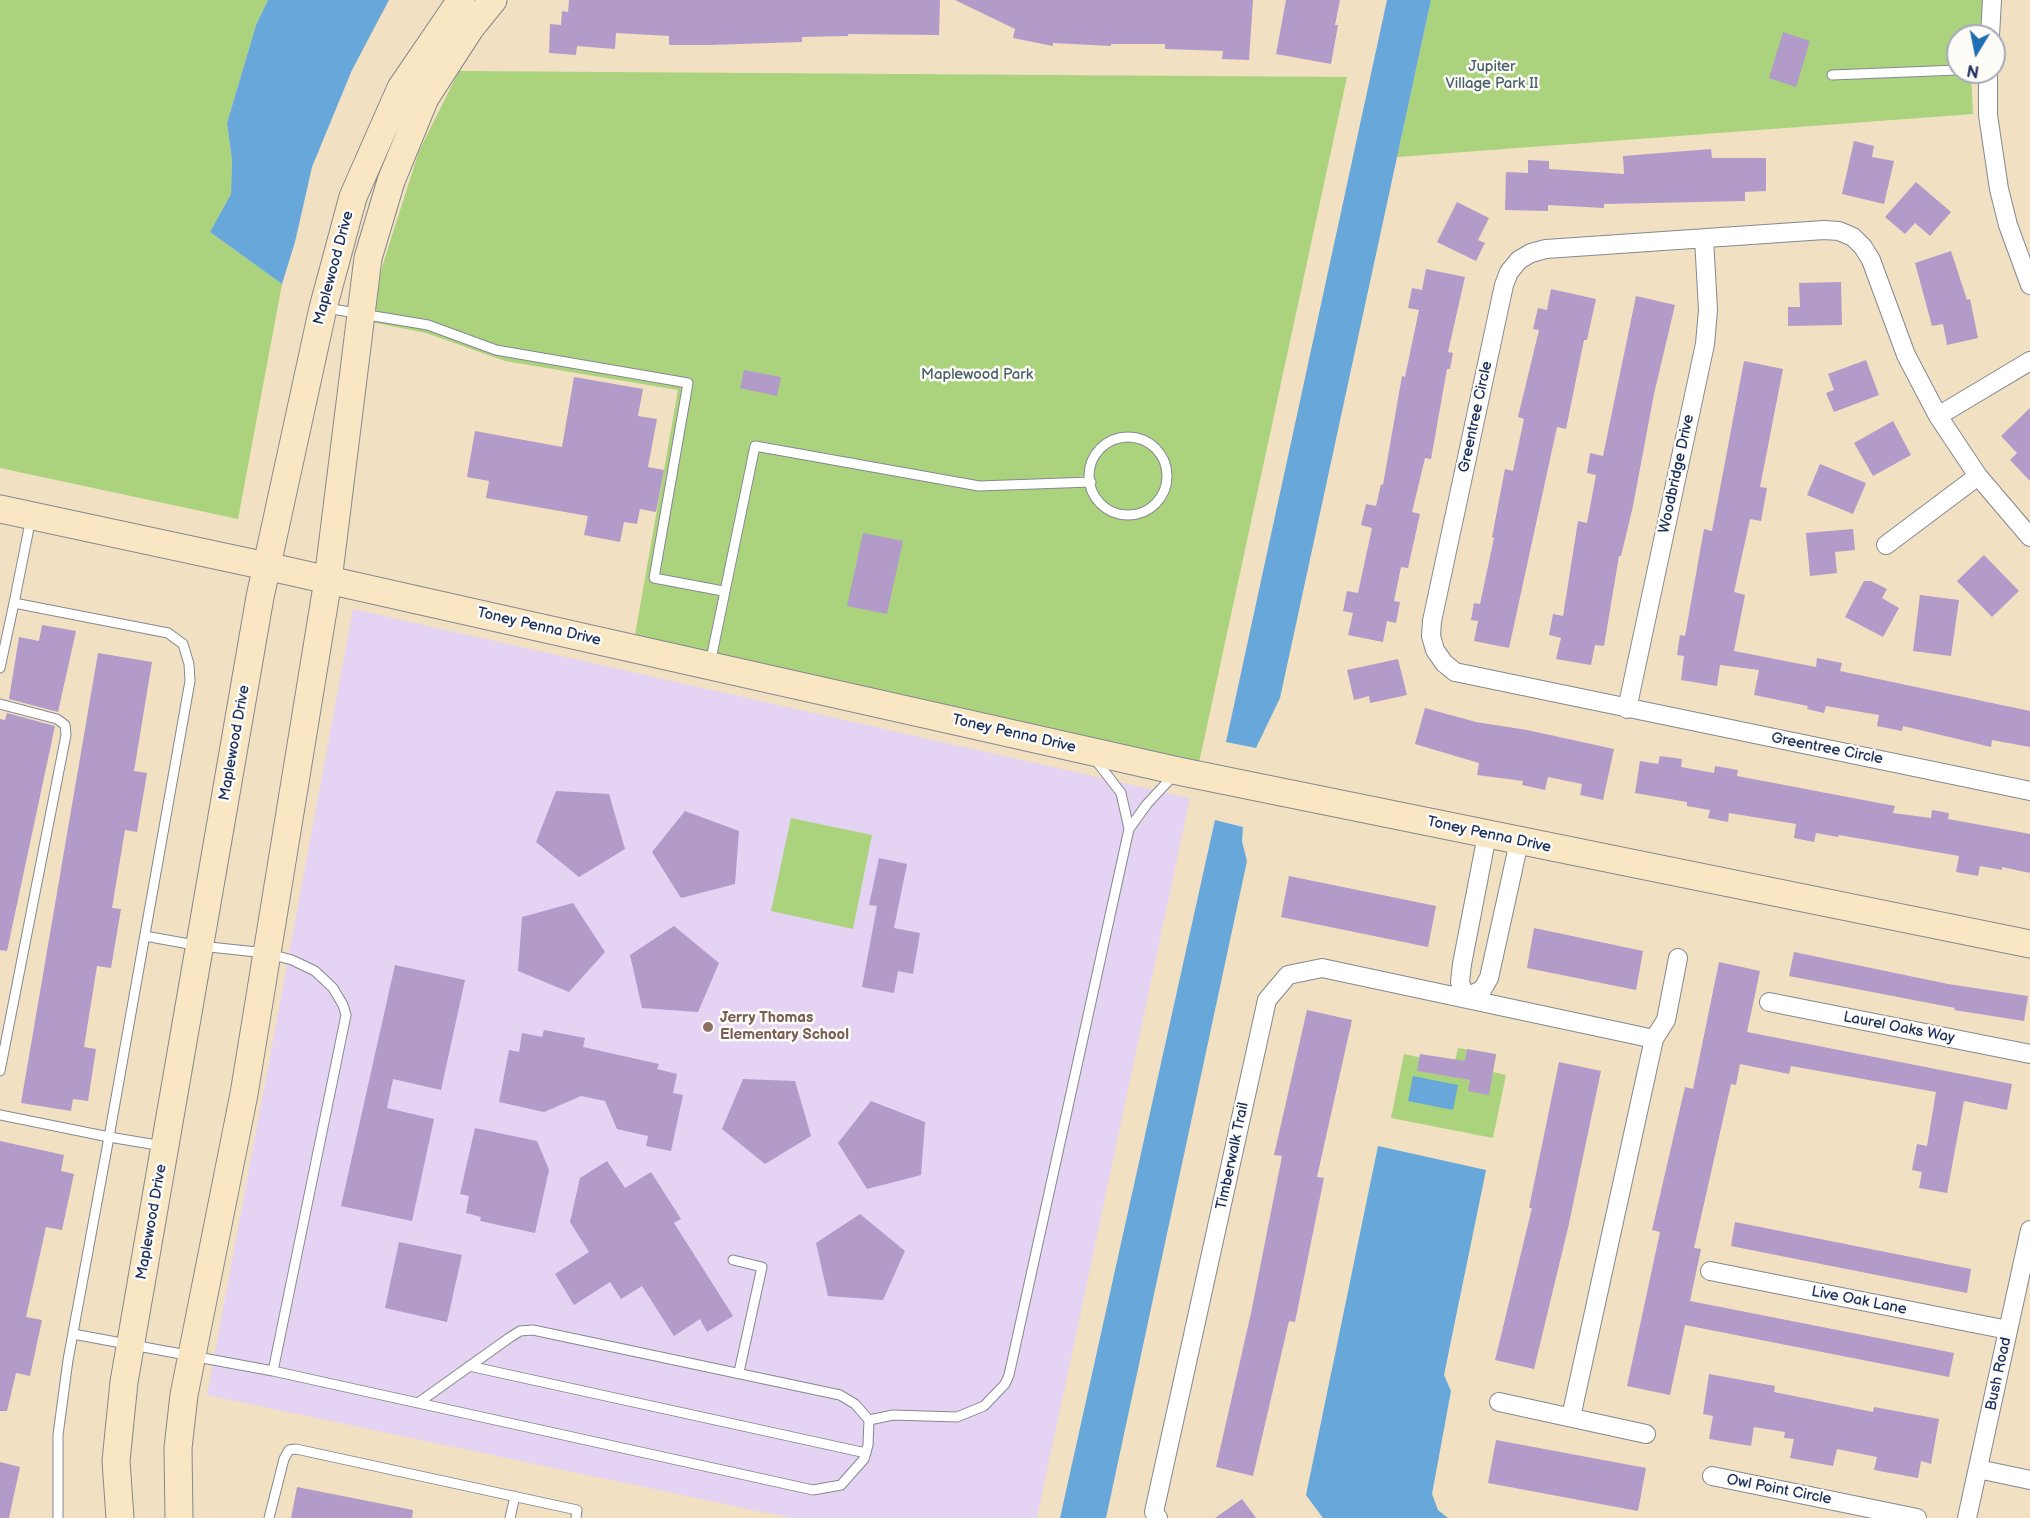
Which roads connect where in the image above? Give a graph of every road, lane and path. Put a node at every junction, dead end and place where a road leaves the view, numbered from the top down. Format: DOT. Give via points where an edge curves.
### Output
graph roads {
  1 [pos="461,0"];
  2 [pos="493,0"];
  3 [pos="1992,0"];
  4 [pos="1991,24"];
  5 [pos="1946,70"];
  6 [pos="1832,75"];
  7 [pos="1988,84"];
  8 [pos="1704,238"];
  9 [pos="2030,285"];
  10 [pos="323,308"];
  11 [pos="360,314"];
  12 [pos="2030,361"];
  13 [pos="1938,416"];
  14 [pos="1978,476"];
  15 [pos="1091,482"];
  16 [pos="0,509"];
  17 [pos="32,516"];
  18 [pos="2030,537"];
  19 [pos="1886,545"];
  20 [pos="266,566"];
  21 [pos="328,580"];
  22 [pos="723,591"];
  23 [pos="14,603"];
  24 [pos="710,665"];
  25 [pos="0,668"];
  26 [pos="0,704"];
  27 [pos="1627,709"];
  28 [pos="1087,750"];
  29 [pos="1178,771"];
  30 [pos="2030,791"];
  31 [pos="1129,829"];
  32 [pos="1487,835"];
  33 [pos="1519,842"];
  34 [pos="145,936"];
  35 [pos="2030,944"];
  36 [pos="200,946"];
  37 [pos="266,953"];
  38 [pos="1678,958"];
  39 [pos="1465,997"];
  40 [pos="1769,1002"];
  41 [pos="1654,1039"];
  42 [pos="2030,1054"];
  43 [pos="0,1071"];
  44 [pos="0,1115"];
  45 [pos="109,1137"];
  46 [pos="165,1147"];
  47 [pos="2030,1230"];
  48 [pos="734,1260"];
  49 [pos="1710,1271"];
  50 [pos="2008,1330"];
  51 [pos="73,1334"];
  52 [pos="130,1346"];
  53 [pos="191,1357"];
  54 [pos="469,1366"];
  55 [pos="273,1371"];
  56 [pos="739,1372"];
  57 [pos="1499,1402"];
  58 [pos="418,1403"];
  59 [pos="1571,1416"];
  60 [pos="869,1420"];
  61 [pos="1646,1434"];
  62 [pos="866,1453"];
  63 [pos="1978,1469"];
  64 [pos="1712,1476"];
  65 [pos="2030,1480"];
  66 [pos="515,1496"];
  67 [pos="58,1518"];
  68 [pos="120,1518"];
  69 [pos="179,1518"];
  70 [pos="269,1518"];
  71 [pos="510,1518"];
  72 [pos="576,1518"];
  73 [pos="1158,1518"];
  74 [pos="1917,1518"];
  75 [pos="1967,1518"];
  1 -- 10 [label="street, Maplewood Drive" via="401,88 353,197"];
  2 -- 11 [label="street, Maplewood Drive" via="425,98 368,258"];
  3 -- 4 [label="street"];
  5 -- 6 [label="lane"];
  7 -- 9 [label="street" via="1988,115 1999,189"];
  8 -- 13 [label="street, Greentree Circle" via="1824,230 1852,237 1870,260 1906,355"];
  8 -- 27 [label="street, Woodbridge Drive" via="1708,310 1705,344"];
  8 -- 27 [label="street, Greentree Circle" via="1546,249 1519,260 1509,272 1432,621 1435,651 1455,672"];
  10 -- 11 [label="lane"];
  10 -- 20 [label="street, Maplewood Drive"];
  11 -- 21 [label="street, Maplewood Drive"];
  11 -- 22 [label="lane" via="428,325 496,350 688,383 654,578"];
  12 -- 13 [label="street"];
  13 -- 14 [label="street, Greentree Circle"];
  14 -- 18 [label="street, Greentree Circle"];
  14 -- 19 [label="street"];
  15 -- 15 [label="lane" via="1104,506 1126,515 1139,513 1158,502 1164,493 1165,464 1149,443 1119,438 1097,453 1089,474"];
  15 -- 22 [label="lane" via="979,486 755,446"];
  16 -- 17 [label="street, Toney Penna Drive"];
  17 -- 20 [label="street, Toney Penna Drive"];
  17 -- 23 [label="lane"];
  20 -- 21 [label="street, Toney Penna Drive"];
  20 -- 36 [label="street, Maplewood Drive"];
  21 -- 24 [label="street, Toney Penna Drive"];
  21 -- 37 [label="street, Maplewood Drive"];
  22 -- 24 [label="lane"];
  23 -- 25 [label="lane"];
  23 -- 34 [label="lane" via="168,633 183,644 190,681"];
  24 -- 28 [label="street, Toney Penna Drive"];
  26 -- 43 [label="lane" via="57,719 65,725 66,735"];
  27 -- 30 [label="street, Greentree Circle"];
  28 -- 29 [label="street, Toney Penna Drive"];
  28 -- 31 [label="lane" via="1121,793"];
  29 -- 31 [label="lane"];
  29 -- 32 [label="street, Toney Penna Drive"];
  31 -- 60 [label="lane" via="1009,1375 984,1406 957,1417 893,1414"];
  32 -- 33 [label="street, Toney Penna Drive"];
  32 -- 39 [label="street" via="1462,964 1460,982"];
  33 -- 35 [label="street, Toney Penna Drive"];
  33 -- 39 [label="street" via="1489,978 1482,990"];
  34 -- 36 [label="lane"];
  34 -- 45 [label="lane"];
  36 -- 37 [label="lane"];
  36 -- 46 [label="street, Maplewood Drive"];
  37 -- 53 [label="street, Maplewood Drive" via="244,1094"];
  37 -- 55 [label="lane" via="315,971 333,988 346,1015"];
  38 -- 41 [label="street" via="1666,1020"];
  39 -- 41 [label="street, Timberwalk Trail"];
  39 -- 73 [label="street, Timberwalk Trail" via="1322,968 1288,975 1267,1000 1154,1512"];
  40 -- 42 [label="street, Laurel Oaks Way"];
  41 -- 59 [label="street"];
  44 -- 45 [label="lane"];
  45 -- 46 [label="lane"];
  45 -- 51 [label="lane"];
  46 -- 52 [label="street, Maplewood Drive"];
  47 -- 50 [label="street, Bush Road"];
  48 -- 56 [label="lane" via="762,1268"];
  49 -- 50 [label="street, Live Oak Lane"];
  50 -- 63 [label="street, Bush Road"];
  51 -- 52 [label="lane"];
  51 -- 67 [label="lane" via="58,1435"];
  52 -- 53 [label="lane"];
  52 -- 68 [label="street, Maplewood Drive" via="116,1461"];
  53 -- 55 [label="lane"];
  53 -- 69 [label="street, Maplewood Drive" via="178,1448"];
  54 -- 56 [label="lane" via="520,1331 533,1330"];
  54 -- 58 [label="lane"];
  54 -- 62 [label="lane"];
  55 -- 58 [label="lane"];
  56 -- 60 [label="lane" via="840,1395"];
  57 -- 59 [label="street"];
  58 -- 62 [label="lane" via="813,1490 841,1485 852,1476"];
  59 -- 61 [label="street"];
  60 -- 62 [label="lane"];
  63 -- 65 [label="street"];
  63 -- 75 [label="street, Bush Road"];
  64 -- 74 [label="street, Owl Point Circle"];
  66 -- 70 [label="lane" via="296,1449 290,1450 284,1459"];
  66 -- 71 [label="lane"];
  66 -- 72 [label="lane" via="577,1510"];
}
